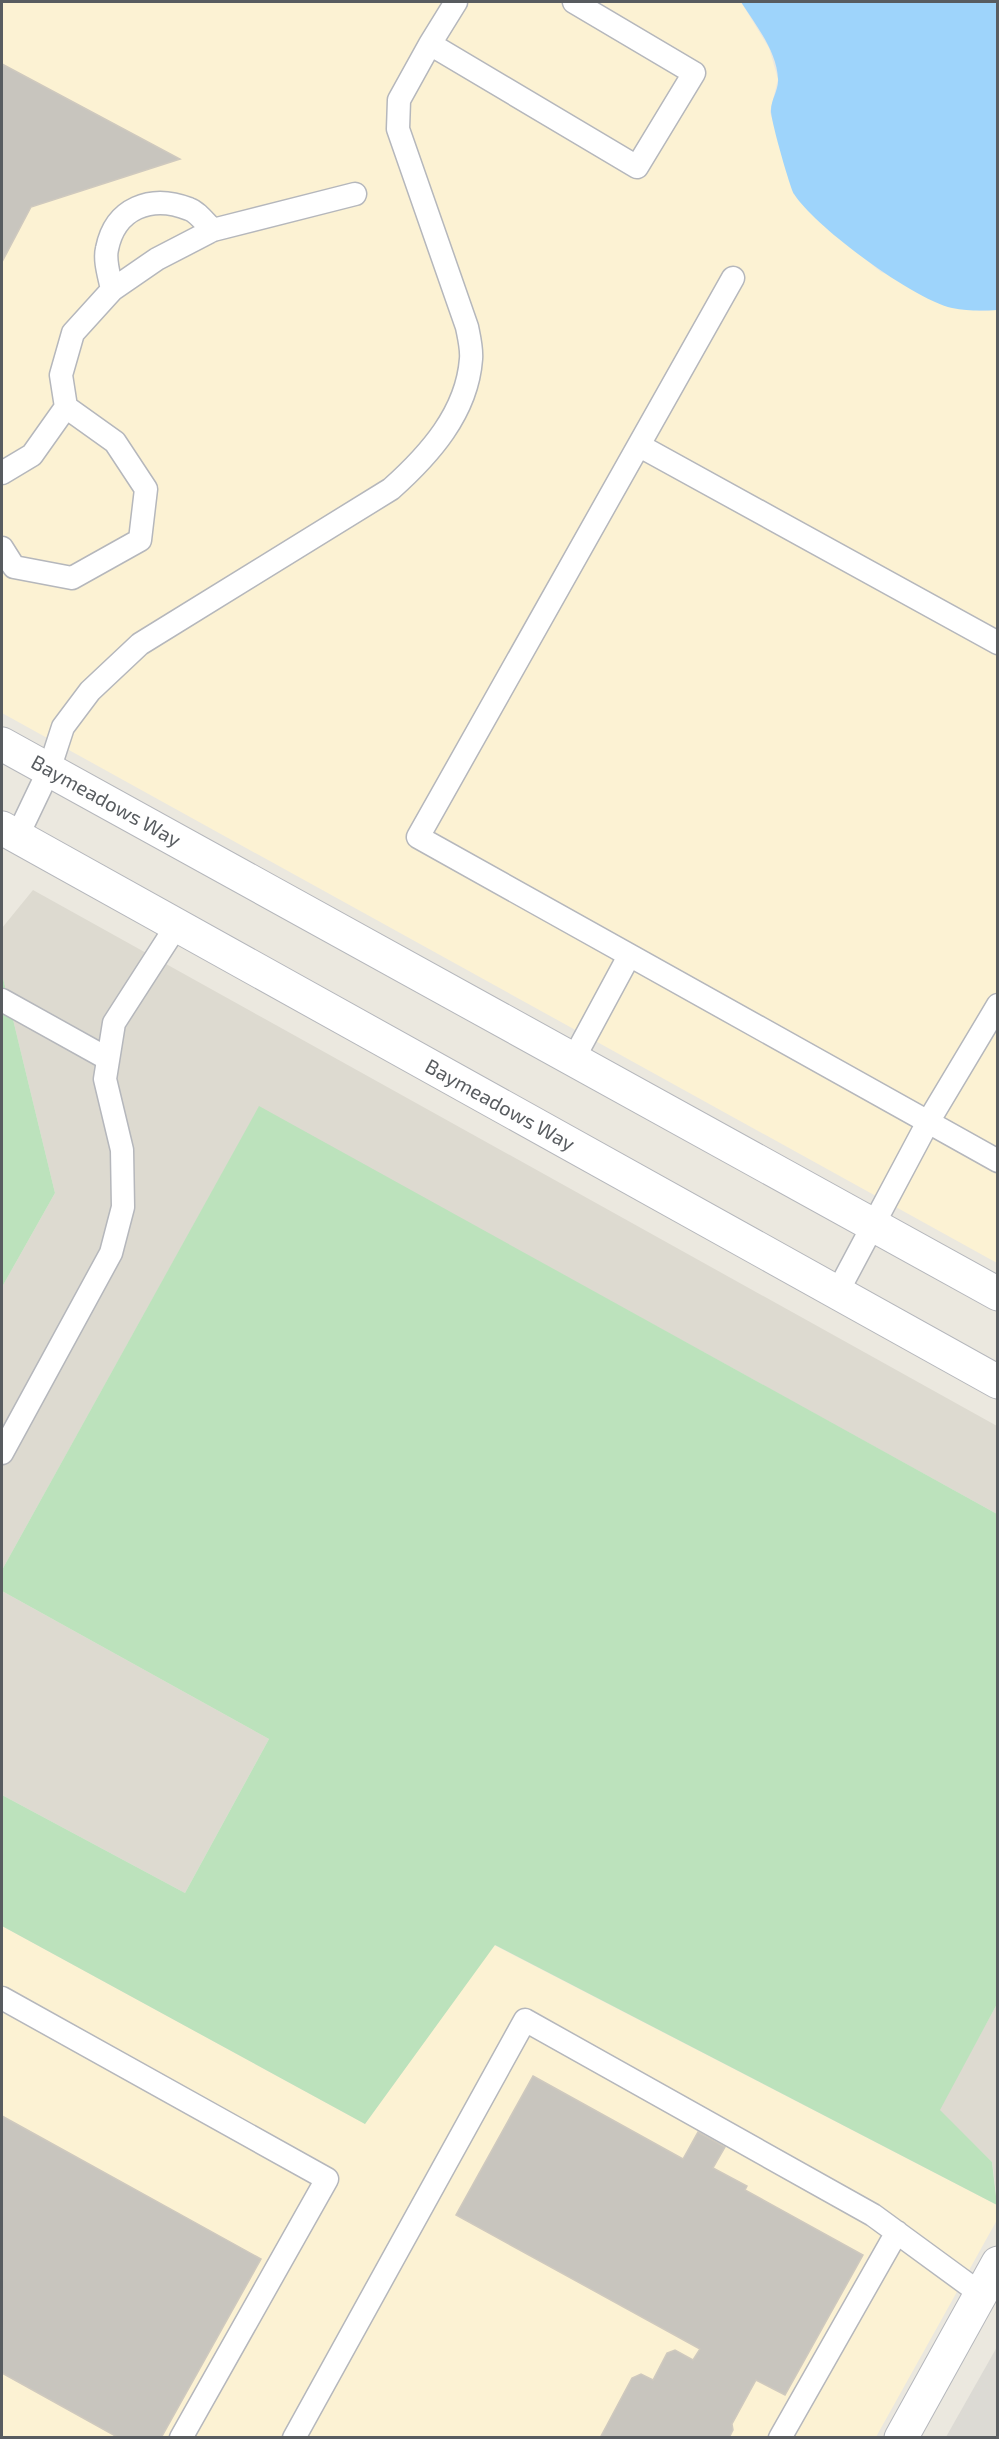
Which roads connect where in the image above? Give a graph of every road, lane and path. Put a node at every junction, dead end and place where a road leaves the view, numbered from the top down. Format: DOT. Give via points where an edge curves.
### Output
graph roads {
  1 [pos="456,2"];
  2 [pos="574,2"];
  3 [pos="430,44"];
  4 [pos="356,194"];
  5 [pos="213,230"];
  6 [pos="733,278"];
  7 [pos="112,290"];
  8 [pos="66,407"];
  9 [pos="640,446"];
  10 [pos="2,473"];
  11 [pos="2,548"];
  12 [pos="998,643"];
  13 [pos="2,744"];
  14 [pos="49,770"];
  15 [pos="9,832"];
  16 [pos="177,925"];
  17 [pos="629,956"];
  18 [pos="2,1000"];
  19 [pos="998,1005"];
  20 [pos="574,1058"];
  21 [pos="108,1059"];
  22 [pos="928,1122"];
  23 [pos="998,1161"];
  24 [pos="873,1226"];
  25 [pos="837,1293"];
  26 [pos="998,1294"];
  27 [pos="998,1382"];
  28 [pos="2,1453"];
  29 [pos="2,1998"];
  30 [pos="897,2232"];
  31 [pos="998,2263"];
  32 [pos="981,2294"];
  33 [pos="180,2438"];
  34 [pos="294,2438"];
  35 [pos="780,2438"];
  36 [pos="901,2438"];
  1 -- 3 [label="lane"];
  2 -- 3 [label="lane" via="694,73 637,167"];
  3 -- 14 [label="lane" via="399,100 398,129 467,327 472,357 458,408 421,462 391,489 127,654 90,691 63,728"];
  4 -- 5 [label="lane"];
  5 -- 7 [label="lane" via="157,259"];
  5 -- 7 [label="lane" via="191,209 161,203 136,206 113,227 106,251"];
  6 -- 9 [label="lane"];
  7 -- 8 [label="lane" via="73,333 61,375"];
  8 -- 10 [label="lane" via="32,455"];
  8 -- 11 [label="lane" via="115,442 146,489 140,540 72,578 14,567"];
  9 -- 12 [label="lane"];
  9 -- 17 [label="lane" via="418,837"];
  13 -- 14 [label="street, Baymeadows Way"];
  14 -- 15 [label="lane"];
  14 -- 20 [label="street, Baymeadows Way"];
  15 -- 16 [label="street, Baymeadows Way"];
  16 -- 21 [label="lane" via="114,1023"];
  16 -- 25 [label="street, Baymeadows Way"];
  17 -- 20 [label="lane"];
  17 -- 22 [label="lane"];
  18 -- 21 [label="lane"];
  19 -- 22 [label="lane"];
  20 -- 24 [label="street, Baymeadows Way"];
  21 -- 28 [label="lane" via="105,1079 122,1150 123,1207 111,1252"];
  22 -- 23 [label="lane"];
  22 -- 24 [label="lane"];
  24 -- 25 [label="lane"];
  24 -- 26 [label="street, Baymeadows Way"];
  25 -- 27 [label="street, Baymeadows Way"];
  29 -- 33 [label="lane" via="327,2179"];
  30 -- 32 [label="lane"];
  30 -- 34 [label="lane" via="525,2020"];
  30 -- 35 [label="lane"];
  31 -- 32 [label="street"];
  32 -- 36 [label="street"];
}
